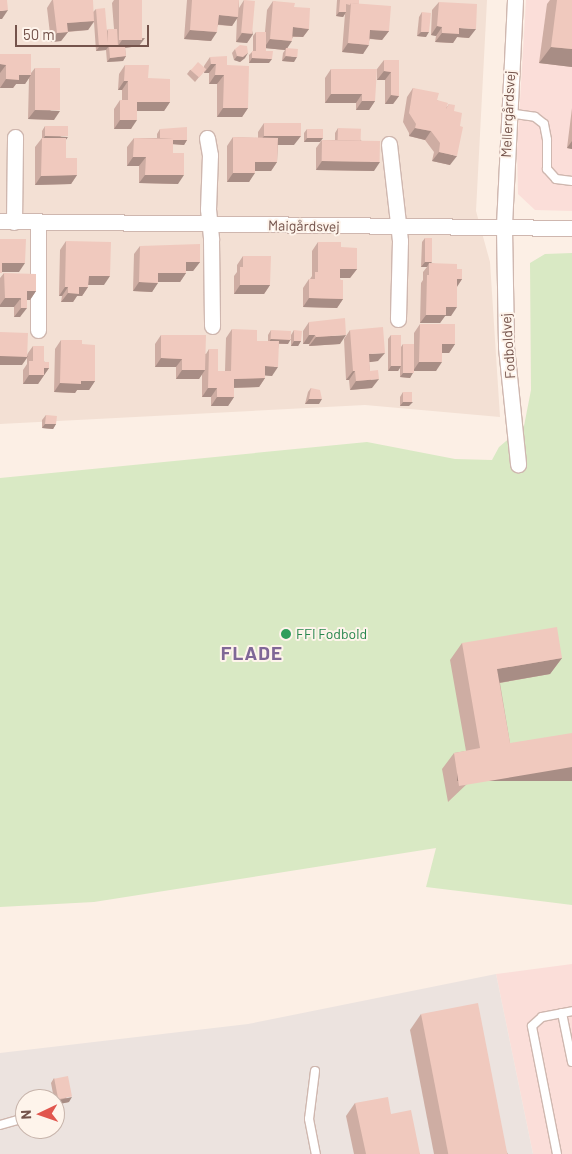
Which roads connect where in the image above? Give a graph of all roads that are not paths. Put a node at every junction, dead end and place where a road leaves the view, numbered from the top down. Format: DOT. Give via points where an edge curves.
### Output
graph roads {
  1 [pos="516,0"];
  2 [pos="508,113"];
  3 [pos="15,137"];
  4 [pos="208,138"];
  5 [pos="389,144"];
  6 [pos="572,180"];
  7 [pos="7,221"];
  8 [pos="38,222"];
  9 [pos="210,224"];
  10 [pos="398,227"];
  11 [pos="504,228"];
  12 [pos="572,228"];
  13 [pos="398,319"];
  14 [pos="212,326"];
  15 [pos="38,330"];
  16 [pos="518,464"];
  17 [pos="572,1011"];
  18 [pos="562,1013"];
  19 [pos="572,1062"];
  20 [pos="315,1071"];
  21 [pos="15,1121"];
  22 [pos="0,1125"];
  23 [pos="316,1154"];
  24 [pos="557,1154"];
  1 -- 2 [label="street, Mellergårdsvej"];
  2 -- 6 [label="lane" via="535,117 544,124 547,169 556,180"];
  2 -- 11 [label="street, Mellergårdsvej"];
  3 -- 7 [label="street, Maigårdsvej"];
  4 -- 9 [label="street"];
  5 -- 10 [label="street"];
  7 -- 8 [label="street, Maigårdsvej"];
  8 -- 9 [label="street, Maigårdsvej"];
  8 -- 15 [label="street"];
  9 -- 10 [label="street, Maigårdsvej"];
  9 -- 14 [label="street"];
  10 -- 11 [label="street, Maigårdsvej"];
  10 -- 13 [label="street"];
  11 -- 12 [label="street, Maigårdsvej"];
  11 -- 16 [label="street, Fodboldvej" via="506,347"];
  17 -- 18 [label="lane"];
  18 -- 19 [label="lane"];
  18 -- 24 [label="lane" via="542,1017 532,1026"];
  20 -- 23 [label="lane" via="309,1119"];
  21 -- 22 [label="lane"];
}
